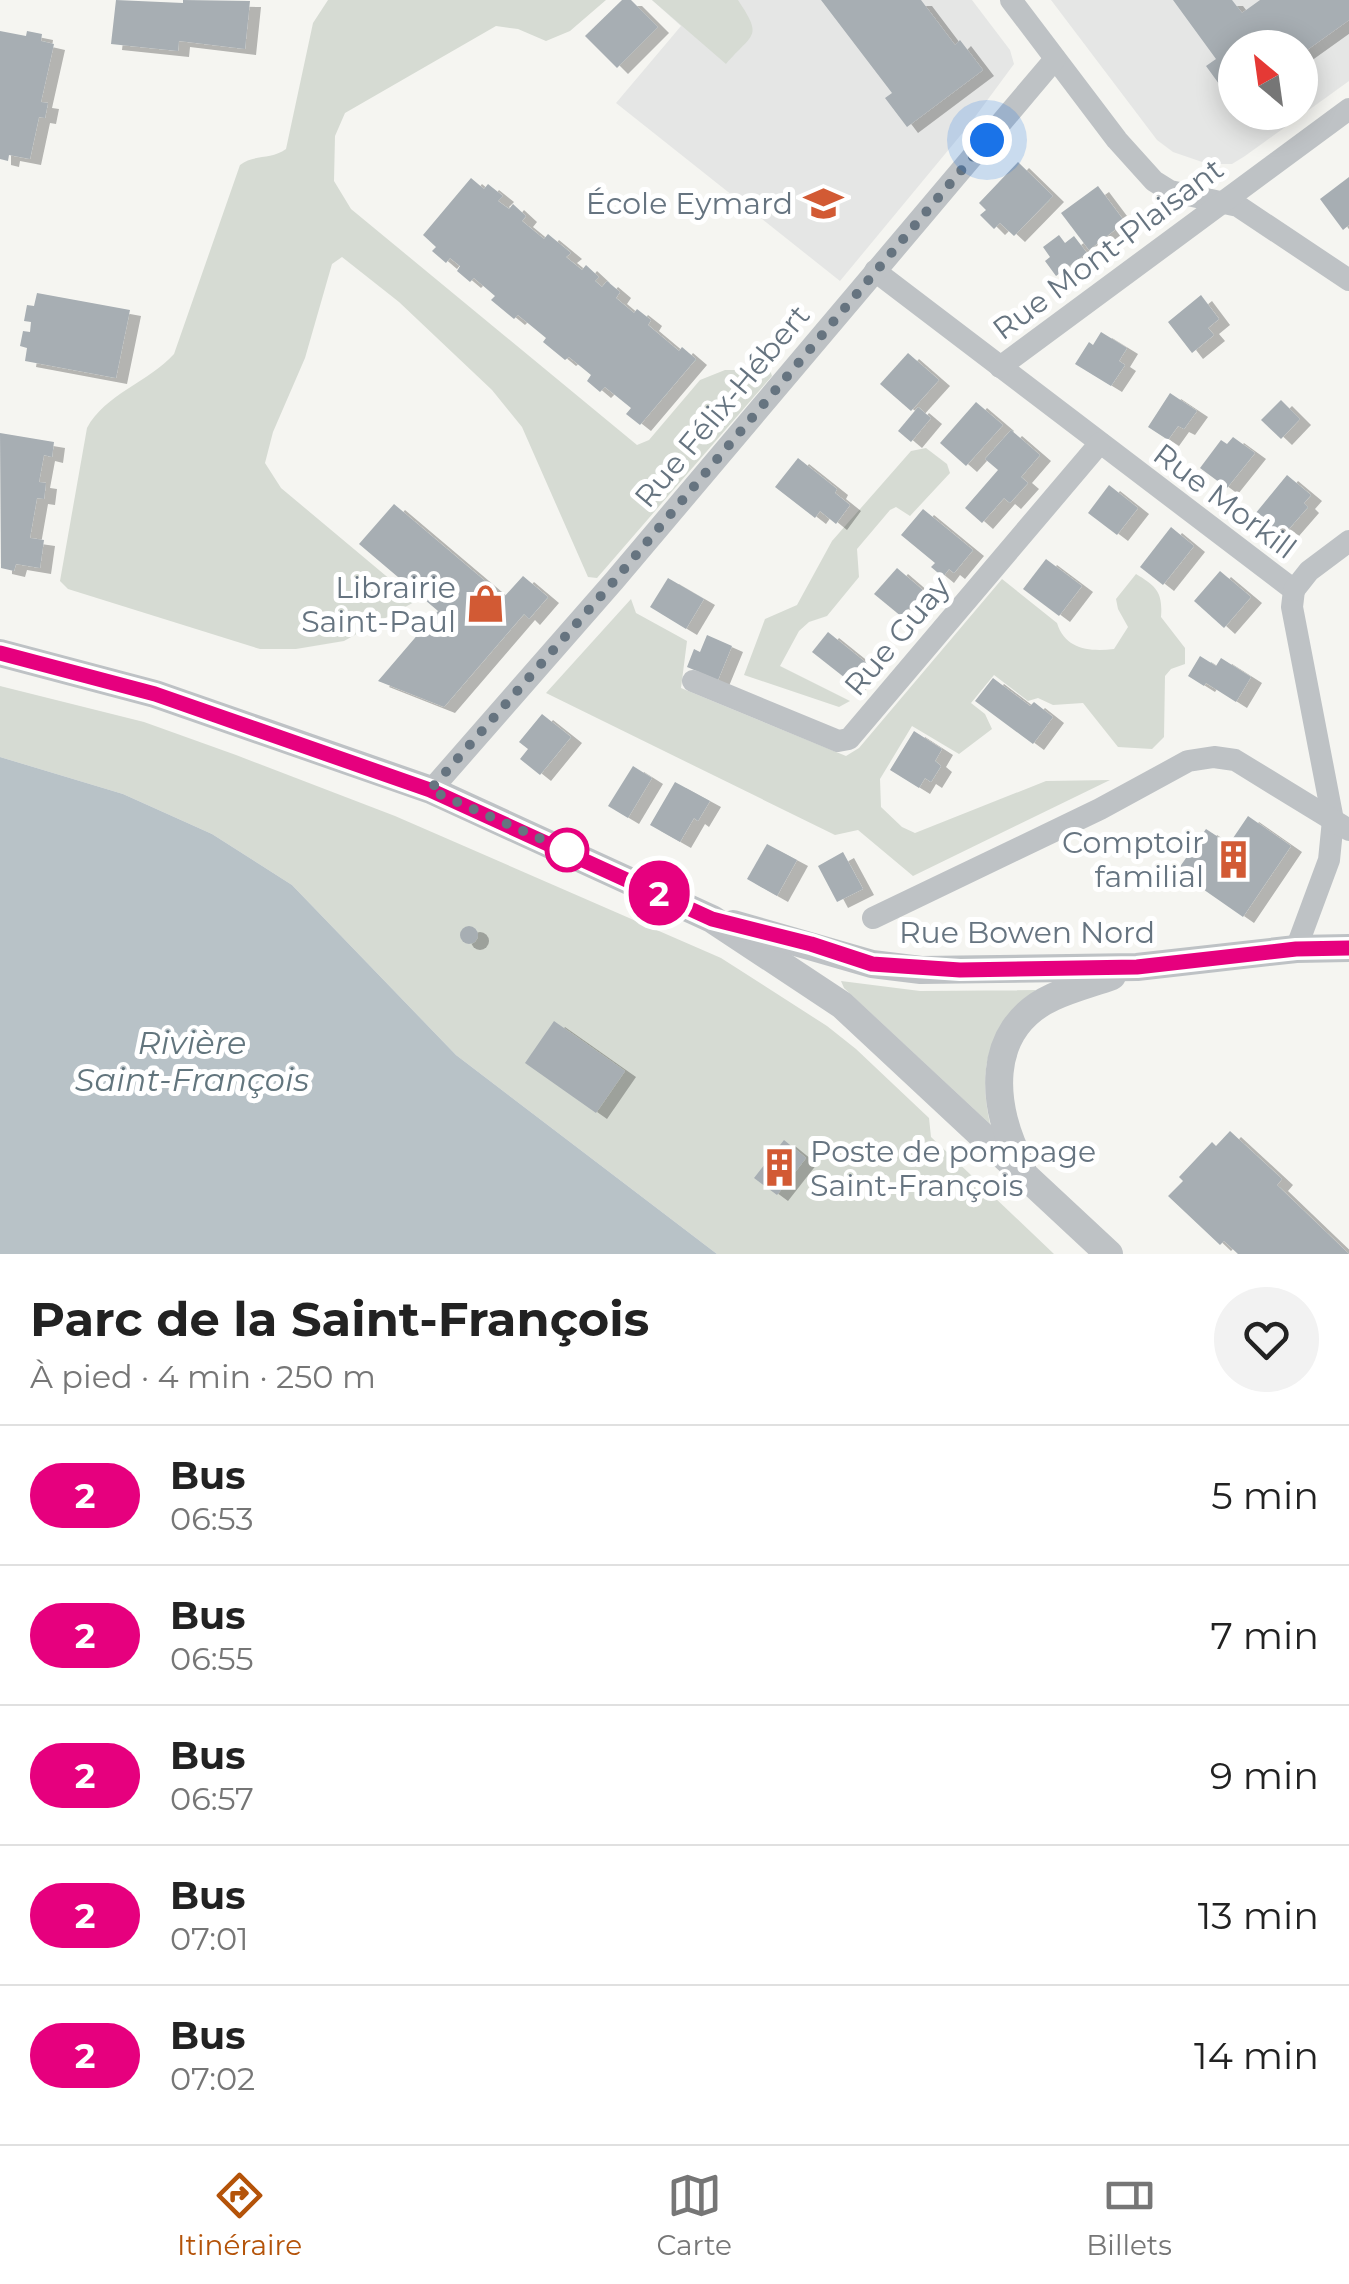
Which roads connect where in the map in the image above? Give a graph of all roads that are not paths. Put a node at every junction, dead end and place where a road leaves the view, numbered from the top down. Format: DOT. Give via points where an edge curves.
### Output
graph roads {
  1 [pos="1011,0"];
  2 [pos="1055,58"];
  3 [pos="1349,109"];
  4 [pos="1225,202"];
  5 [pos="875,271"];
  6 [pos="1349,280"];
  7 [pos="1000,367"];
  8 [pos="1100,444"];
  9 [pos="1349,541"];
  10 [pos="1294,590"];
  11 [pos="0,653"];
  12 [pos="693,681"];
  13 [pos="430,790"];
  14 [pos="1341,825"];
  15 [pos="872,918"];
  16 [pos="712,919"];
  17 [pos="1349,948"];
  18 [pos="1296,949"];
  19 [pos="1137,967"];
  20 [pos="1032,1183"];
  21 [pos="1109,1254"];
  1 -- 2 [label="street"];
  2 -- 4 [label="street" via="1154,181 1170,191"];
  2 -- 5 [label="street, Rue Félix-Hébert"];
  3 -- 4 [label="street, Rue Mont-Plaisant"];
  4 -- 6 [label="street"];
  4 -- 7 [label="street, Rue Mont-Plaisant"];
  5 -- 7 [label="street, Rue Morkill"];
  5 -- 13 [label="street, Rue Félix-Hébert"];
  7 -- 8 [label="street, Rue Morkill"];
  8 -- 10 [label="street, Rue Morkill"];
  8 -- 12 [label="street, Rue Guay" via="849,739 838,741"];
  9 -- 10 [label="street"];
  10 -- 14 [label="street, Rue Morkill" via="1292,607"];
  11 -- 13 [label="street" via="155,694"];
  13 -- 16 [label="street"];
  14 -- 15 [label="street, Rue Bowen Nord" via="1235,760 1188,760"];
  14 -- 18 [label="street, Rue Morkill"];
  16 -- 19 [label="street, Rue Bowen Nord" via="872,964 921,970"];
  16 -- 20 [label="street" via="842,1005"];
  17 -- 18 [label="street, Rue Bowen Nord"];
  18 -- 19 [label="street, Rue Bowen Nord"];
  19 -- 20 [label="street" via="1050,998 1028,1015 1003,1053 1001,1118"];
  20 -- 21 [label="street"];
}
